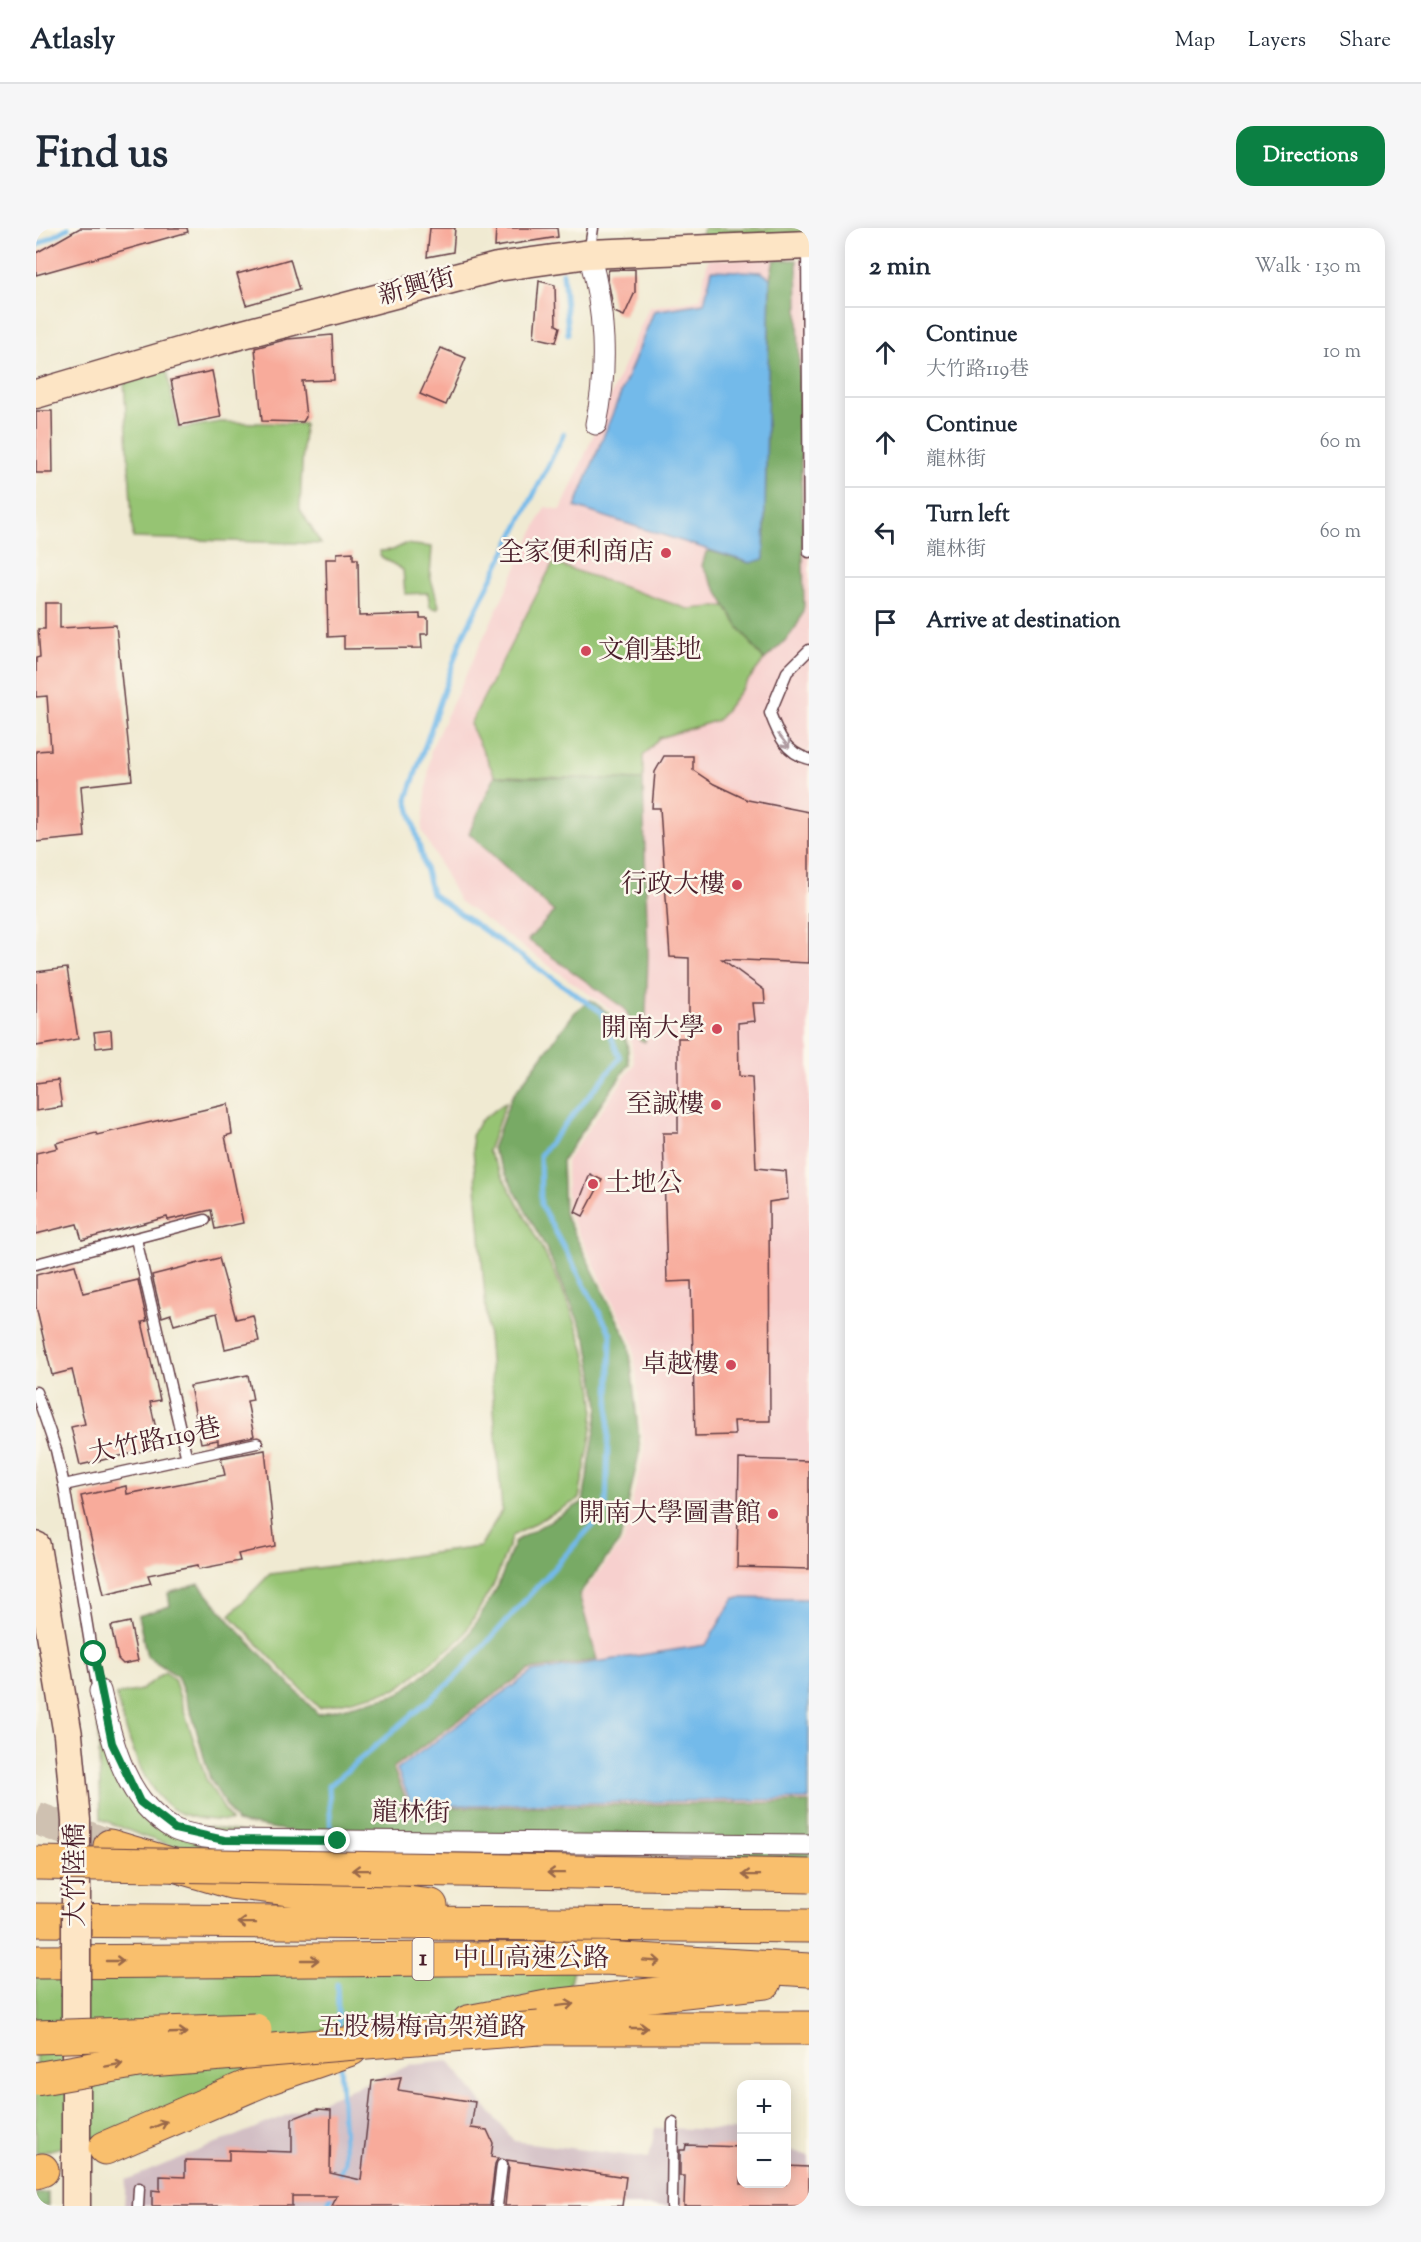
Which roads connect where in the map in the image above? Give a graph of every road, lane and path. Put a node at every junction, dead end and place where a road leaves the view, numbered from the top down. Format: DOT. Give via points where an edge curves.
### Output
graph roads {
  1 [pos="591,241"];
  2 [pos="808,245"];
  3 [pos="36,394"];
  4 [pos="596,424"];
  5 [pos="809,552"];
  6 [pos="809,650"];
  7 [pos="809,759"];
  8 [pos="205,1220"];
  9 [pos="136,1239"];
  10 [pos="36,1264"];
  11 [pos="36,1392"];
  12 [pos="257,1443"];
  13 [pos="187,1459"];
  14 [pos="64,1485"];
  15 [pos="36,1546"];
  16 [pos="95,1692"];
  17 [pos="809,1845"];
  18 [pos="110,1846"];
  19 [pos="36,1863"];
  20 [pos="809,1876"];
  21 [pos="36,1920"];
  22 [pos="597,1926"];
  23 [pos="809,1926"];
  24 [pos="36,1962"];
  25 [pos="809,1970"];
  26 [pos="809,1975"];
  27 [pos="539,2028"];
  28 [pos="809,2028"];
  29 [pos="36,2037"];
  30 [pos="36,2079"];
  31 [pos="674,2122"];
  32 [pos="105,2148"];
  33 [pos="502,2164"];
  34 [pos="139,2188"];
  35 [pos="76,2206"];
  36 [pos="138,2206"];
  37 [pos="497,2206"];
  38 [pos="672,2206"];
  1 -- 2 [label="street, 新興街"];
  1 -- 3 [label="street, 新興街" via="213,342"];
  1 -- 4 [label="street" via="604,345 603,390"];
  2 -- 5 [label="lane"];
  6 -- 7 [label="lane, one-way" via="787,672 770,713 781,741 798,756"];
  8 -- 9 [label="lane"];
  9 -- 10 [label="lane"];
  9 -- 13 [label="lane"];
  11 -- 14 [label="lane, 大竹路119巷"];
  12 -- 13 [label="lane, 大竹路119巷"];
  13 -- 14 [label="lane, 大竹路119巷"];
  14 -- 16 [label="lane, 大竹路119巷"];
  15 -- 35 [label="street, 大竹陸橋, bridge" via="69,1746 76,1820"];
  16 -- 17 [label="street, 龍林街" via="112,1743 140,1802 175,1829 224,1840"];
  18 -- 22 [label="highway" via="231,1882"];
  20 -- 19 [label="highway, one-way, bridge"];
  22 -- 21 [label="highway, 中山高速公路 / 1, one-way"];
  22 -- 23 [label="highway, 中山高速公路 / 1"];
  24 -- 25 [label="highway, 中山高速公路 / 1, one-way" via="604,1958"];
  32 -- 26 [label="highway, one-way" via="265,2079 345,2051 552,2006"];
  27 -- 28 [label="highway, 五股楊梅高架道路, one-way"];
  29 -- 27 [label="highway, 五股楊梅高架道路, one-way, bridge" via="302,2028"];
  30 -- 27 [label="highway, one-way, bridge" via="138,2061"];
  31 -- 38 [label="lane"];
  33 -- 37 [label="lane"];
  34 -- 36 [label="lane"];
}
